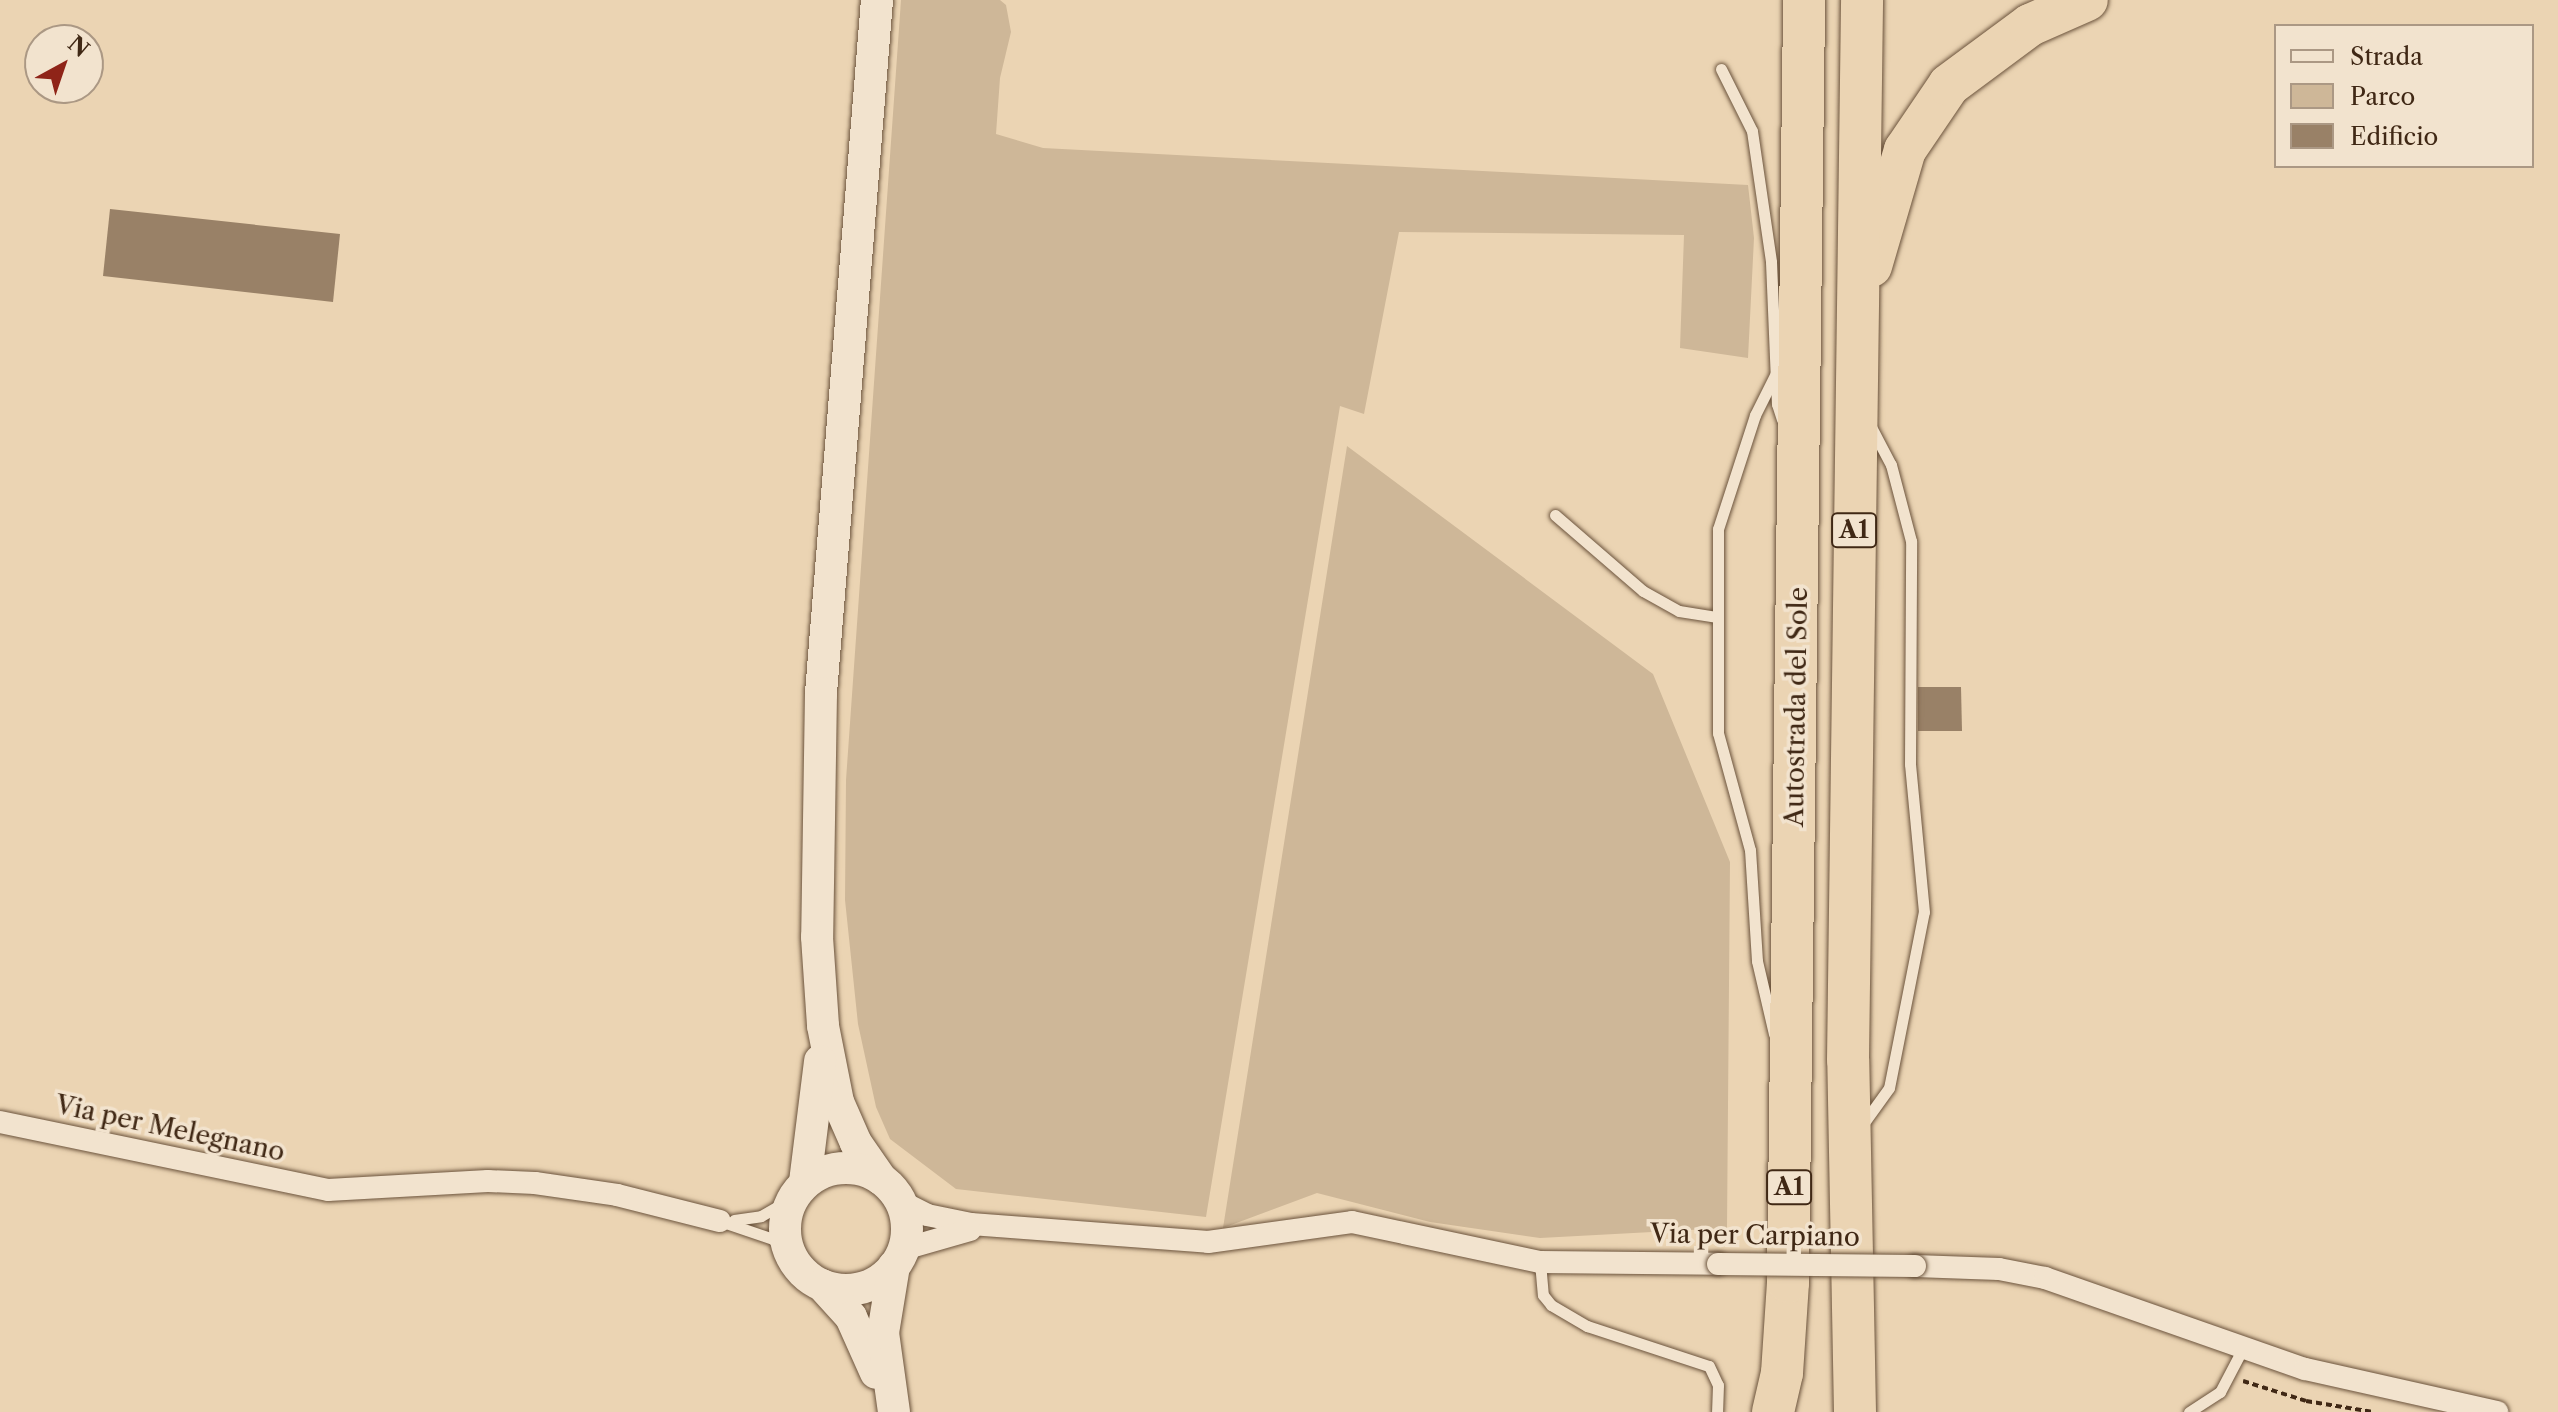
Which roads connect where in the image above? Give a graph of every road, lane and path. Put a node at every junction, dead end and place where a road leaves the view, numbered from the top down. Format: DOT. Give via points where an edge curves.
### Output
graph roads {
  1 [pos="877,0"];
  2 [pos="1794,0"];
  3 [pos="1804,0"];
  4 [pos="1862,0"];
  5 [pos="2087,0"];
  6 [pos="1721,69"];
  7 [pos="1802,142"];
  8 [pos="1856,317"];
  9 [pos="1801,331"];
  10 [pos="1776,369"];
  11 [pos="1855,396"];
  12 [pos="1801,474"];
  13 [pos="1555,515"];
  14 [pos="1718,617"];
  15 [pos="823,1026"];
  16 [pos="1790,1106"];
  17 [pos="0,1122"];
  18 [pos="1849,1144"];
  19 [pos="799,1190"];
  20 [pos="891,1190"];
  21 [pos="720,1221"];
  22 [pos="999,1226"];
  23 [pos="791,1258"];
  24 [pos="899,1258"];
  25 [pos="1540,1262"];
  26 [pos="822,1285"];
  27 [pos="2243,1348"];
  28 [pos="2232,1377"];
  29 [pos="892,1412"];
  30 [pos="1717,1412"];
  31 [pos="1773,1412"];
  32 [pos="1855,1412"];
  33 [pos="2189,1412"];
  34 [pos="2373,1412"];
  35 [pos="2497,1412"];
  1 -- 15 [label="main road" via="821,693 817,937"];
  2 -- 7 [label="highway"];
  3 -- 7 [label="highway, Autostrada del Sole / A1"];
  4 -- 8 [label="highway, A1"];
  5 -- 8 [label="highway" via="2030,25 1949,85 1905,150"];
  6 -- 10 [label="lane" via="1752,131 1771,262"];
  7 -- 9 [label="highway, Autostrada del Sole / A1"];
  8 -- 11 [label="highway, A1"];
  9 -- 10 [label="lane"];
  9 -- 12 [label="highway, Autostrada del Sole / A1"];
  10 -- 12 [label="lane" via="1777,404"];
  10 -- 14 [label="lane" via="1718,529"];
  11 -- 18 [label="highway, A1"];
  11 -- 18 [label="lane, A1" via="1891,465 1911,541 1910,764 1924,912 1889,1088"];
  12 -- 16 [label="highway, Autostrada del Sole / A1"];
  13 -- 14 [label="lane" via="1643,591 1679,611"];
  14 -- 16 [label="lane" via="1718,733 1750,850 1757,961"];
  15 -- 19 [label="main road"];
  15 -- 20 [label="main road" via="847,1126"];
  16 -- 31 [label="highway, Autostrada del Sole / A1" via="1788,1282 1782,1373"];
  17 -- 21 [label="street, Via per Melegnano" via="328,1190 535,1183 617,1195"];
  18 -- 32 [label="highway, A1"];
  19 -- 20 [label="main road" via="843,1167"];
  19 -- 21 [label="lane" via="761,1216"];
  19 -- 23 [label="main road" via="785,1238"];
  20 -- 22 [label="street, Via per Carpiano" via="941,1219"];
  20 -- 24 [label="main road" via="907,1233"];
  21 -- 23 [label="lane" via="773,1239"];
  22 -- 24 [label="street, Via per Carpiano" via="927,1239"];
  22 -- 25 [label="street, Via per Carpiano" via="1221,1242 1352,1222"];
  23 -- 26 [label="main road"];
  24 -- 26 [label="main road" via="861,1288"];
  24 -- 29 [label="main road" via="883,1333"];
  25 -- 27 [label="street, Via per Carpiano, bridge" via="1999,1269 2045,1278"];
  25 -- 30 [label="lane" via="1543,1295 1551,1305 1587,1326 1709,1366 1718,1385"];
  26 -- 29 [label="main road" via="862,1335"];
  27 -- 28 [label="lane"];
  27 -- 35 [label="street, Via per Carpiano" via="2370,1386"];
  28 -- 33 [label="lane" via="2220,1392"];
  28 -- 34 [label="path" via="2306,1401"];
}
